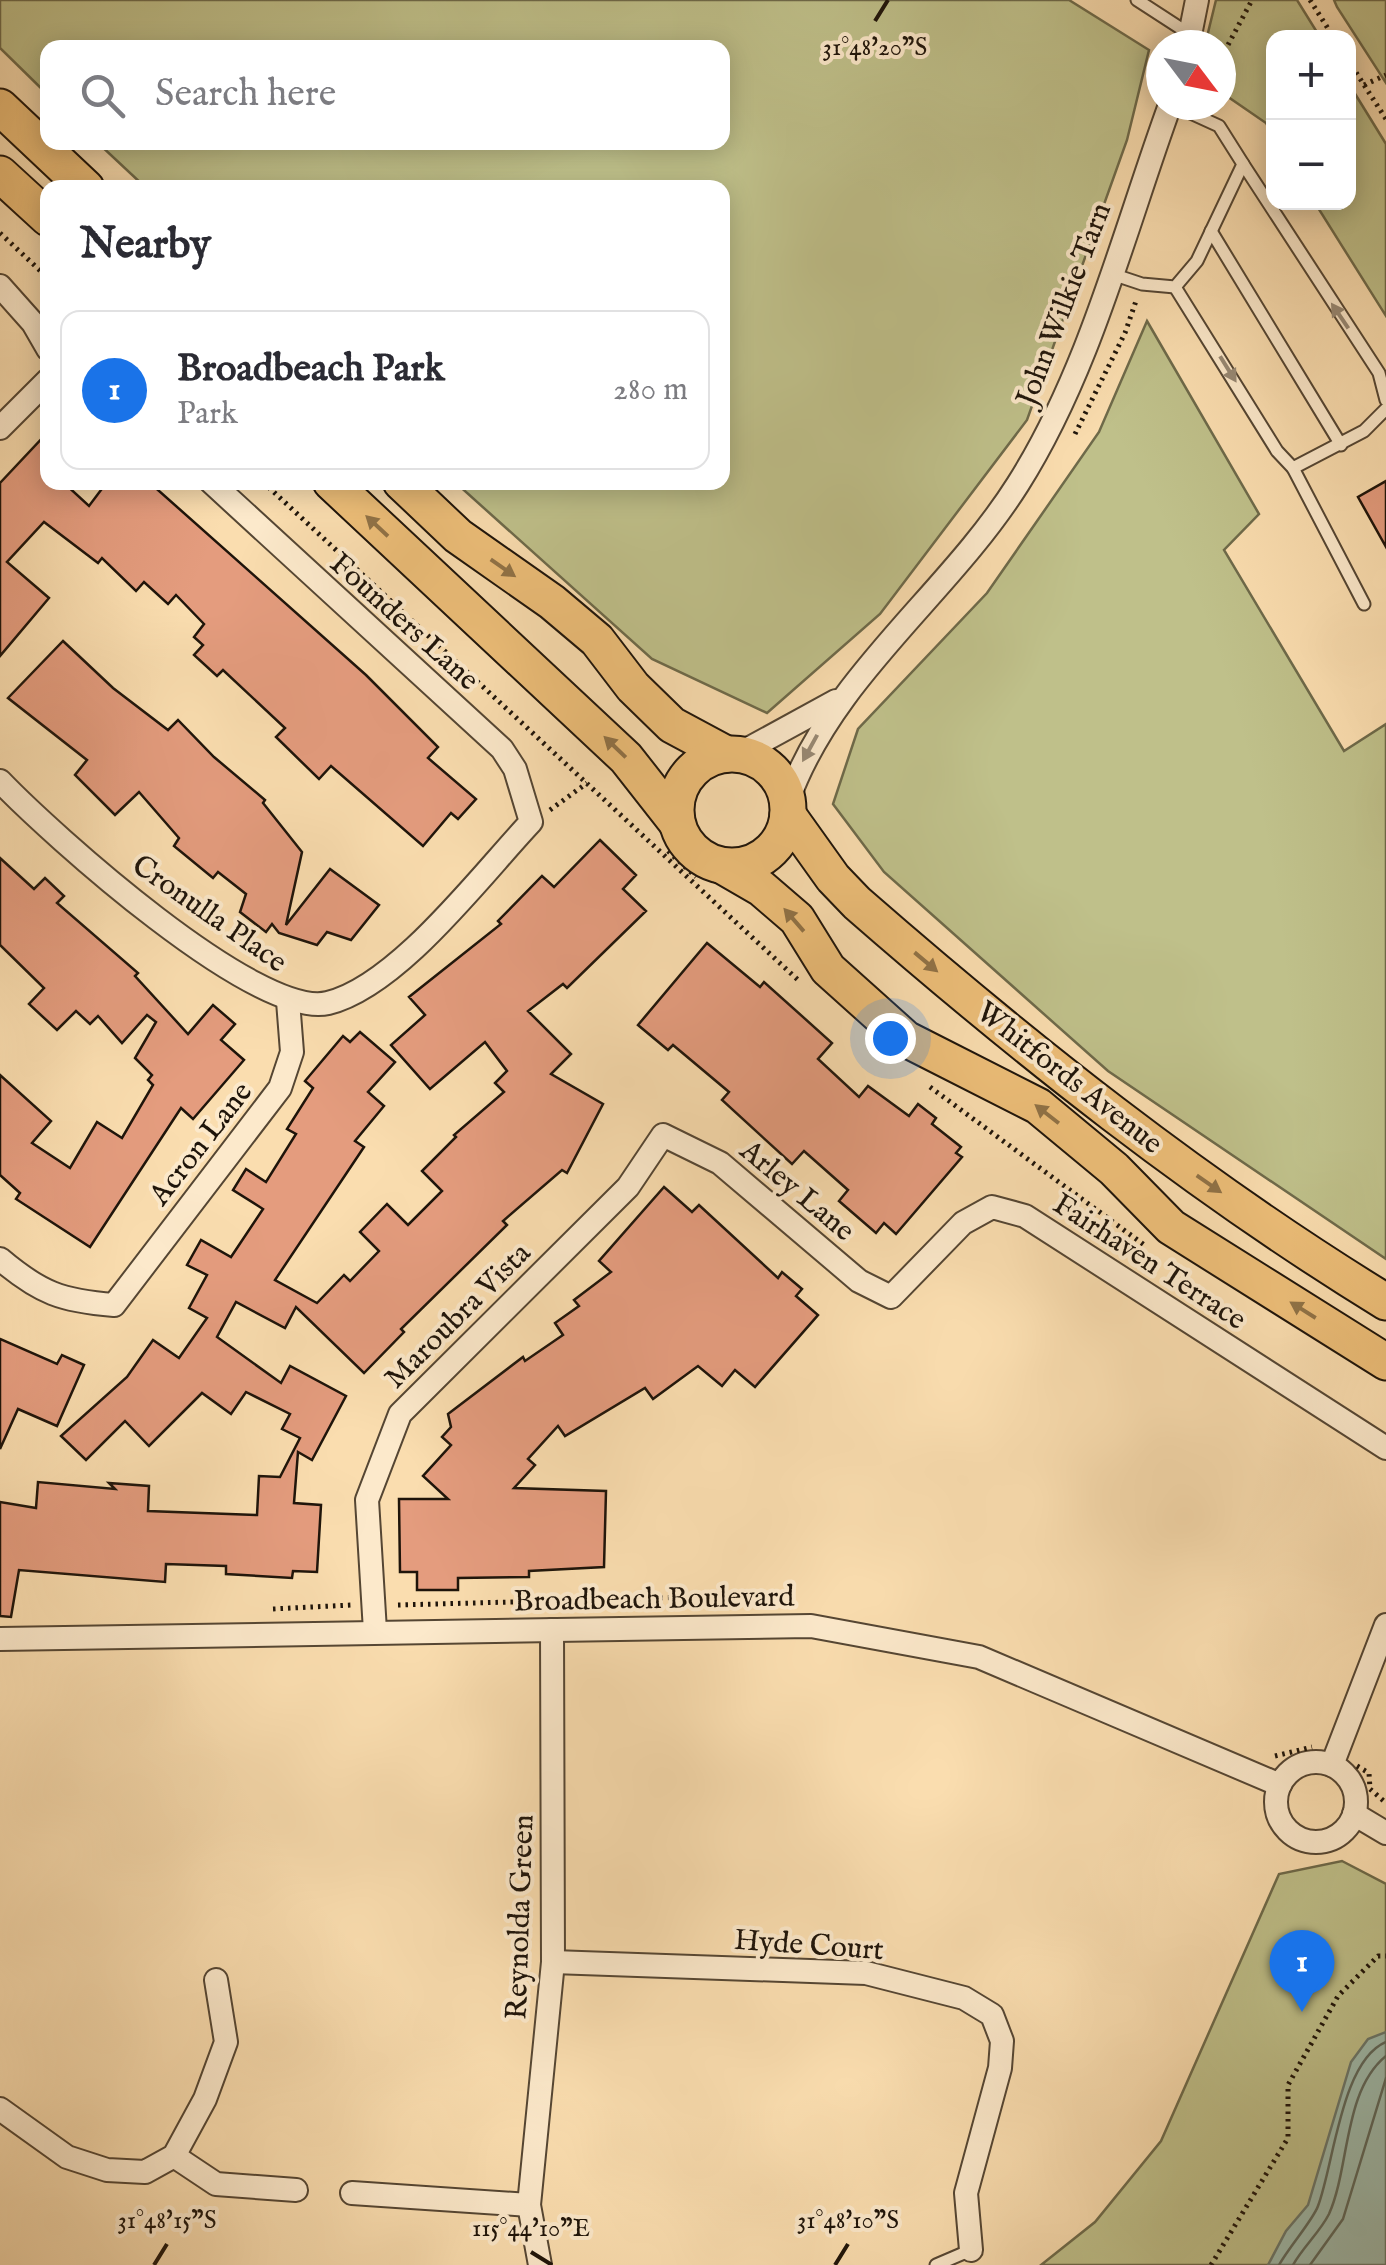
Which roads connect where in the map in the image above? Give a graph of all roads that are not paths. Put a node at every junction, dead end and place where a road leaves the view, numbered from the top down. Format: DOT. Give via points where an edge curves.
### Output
graph roads {
  1 [pos="1137,0"];
  2 [pos="1197,0"];
  3 [pos="1177,30"];
  4 [pos="1192,30"];
  5 [pos="0,108"];
  6 [pos="1165,120"];
  7 [pos="1205,120"];
  8 [pos="40,145"];
  9 [pos="45,150"];
  10 [pos="1243,164"];
  11 [pos="0,174"];
  12 [pos="77,180"];
  13 [pos="40,211"];
  14 [pos="1212,231"];
  15 [pos="1109,273"];
  16 [pos="0,286"];
  17 [pos="1175,288"];
  18 [pos="40,336"];
  19 [pos="40,388"];
  20 [pos="1386,400"];
  21 [pos="1386,409"];
  22 [pos="0,428"];
  23 [pos="1341,445"];
  24 [pos="1293,468"];
  25 [pos="219,490"];
  26 [pos="340,490"];
  27 [pos="410,490"];
  28 [pos="1364,604"];
  29 [pos="839,699"];
  30 [pos="733,754"];
  31 [pos="0,780"];
  32 [pos="788,808"];
  33 [pos="530,822"];
  34 [pos="677,822"];
  35 [pos="723,866"];
  36 [pos="288,1001"];
  37 [pos="663,1136"];
  38 [pos="0,1259"];
  39 [pos="890,1297"];
  40 [pos="1386,1302"];
  41 [pos="1386,1362"];
  42 [pos="1386,1448"];
  43 [pos="1386,1625"];
  44 [pos="552,1630"];
  45 [pos="375,1631"];
  46 [pos="0,1639"];
  47 [pos="1334,1758"];
  48 [pos="1280,1785"];
  49 [pos="1354,1814"];
  50 [pos="1386,1833"];
  51 [pos="553,1962"];
  52 [pos="216,1980"];
  53 [pos="0,2109"];
  54 [pos="174,2156"];
  55 [pos="296,2190"];
  56 [pos="352,2193"];
  57 [pos="530,2205"];
  58 [pos="971,2250"];
  59 [pos="540,2265"];
  60 [pos="936,2265"];
  1 -- 3 [label="lane"];
  2 -- 4 [label="street"];
  5 -- 8 [label="main road"];
  6 -- 15 [label="street, John Wilkie Tarn"];
  7 -- 10 [label="lane" via="1219,126"];
  9 -- 12 [label="main road"];
  10 -- 14 [label="lane"];
  20 -- 10 [label="lane, one-way" via="1379,373"];
  11 -- 13 [label="main road"];
  14 -- 17 [label="lane"];
  14 -- 23 [label="lane"];
  15 -- 17 [label="lane"];
  15 -- 29 [label="street, John Wilkie Tarn" via="1064,398 1018,483 927,602"];
  16 -- 18 [label="street"];
  17 -- 24 [label="lane, one-way"];
  19 -- 22 [label="street"];
  21 -- 23 [label="lane"];
  23 -- 24 [label="lane"];
  24 -- 28 [label="lane"];
  25 -- 33 [label="street, Founders Lane" via="502,749"];
  34 -- 26 [label="main road, one-way" via="626,758"];
  27 -- 30 [label="main road, one-way" via="458,536 597,640 672,725"];
  29 -- 30 [label="street, John Wilkie Tarn"];
  29 -- 32 [label="street, John Wilkie Tarn, one-way" via="800,767"];
  30 -- 32 [label="main road" via="771,769"];
  30 -- 34 [label="main road" via="707,759 681,785"];
  31 -- 36 [label="street, Cronulla Place" via="146,910"];
  32 -- 35 [label="main road" via="774,848 758,860"];
  32 -- 40 [label="main road, Whitfords Avenue, one-way" via="857,903 1071,1082"];
  33 -- 36 [label="street, Cronulla Place" via="394,968 325,1004"];
  34 -- 35 [label="main road" via="693,851"];
  41 -- 35 [label="main road, Whitfords Avenue, one-way" via="1171,1228 1038,1106 906,1038 828,969 797,919"];
  36 -- 38 [label="street, Acron Lane" via="292,1052 280,1088 114,1305 69,1302"];
  37 -- 39 [label="street, Arley Lane" via="720,1162 859,1281"];
  37 -- 45 [label="street, Maroubra Vista" via="628,1187 400,1414 367,1500"];
  39 -- 42 [label="street, Fairhaven Terrace" via="962,1223 992,1207 1026,1216"];
  43 -- 47 [label="street"];
  44 -- 45 [label="street, Broadbeach Boulevard"];
  44 -- 48 [label="street, Broadbeach Boulevard" via="811,1626 978,1656"];
  44 -- 51 [label="street, Reynolda Green"];
  45 -- 46 [label="street, Broadbeach Boulevard"];
  47 -- 48 [label="street" via="1299,1766"];
  47 -- 49 [label="street" via="1352,1784"];
  48 -- 49 [label="street" via="1277,1812 1305,1840 1337,1836"];
  49 -- 50 [label="street"];
  51 -- 57 [label="street, Reynolda Green"];
  51 -- 58 [label="street, Hyde Court" via="866,1973 964,1998 992,2015 1002,2041 1000,2068 966,2193"];
  52 -- 54 [label="street" via="226,2042"];
  53 -- 54 [label="street" via="67,2157 107,2170 145,2172"];
  54 -- 55 [label="street" via="216,2184"];
  56 -- 57 [label="street"];
  57 -- 59 [label="street, Reynolda Green"];
  58 -- 60 [label="lane"];
}
